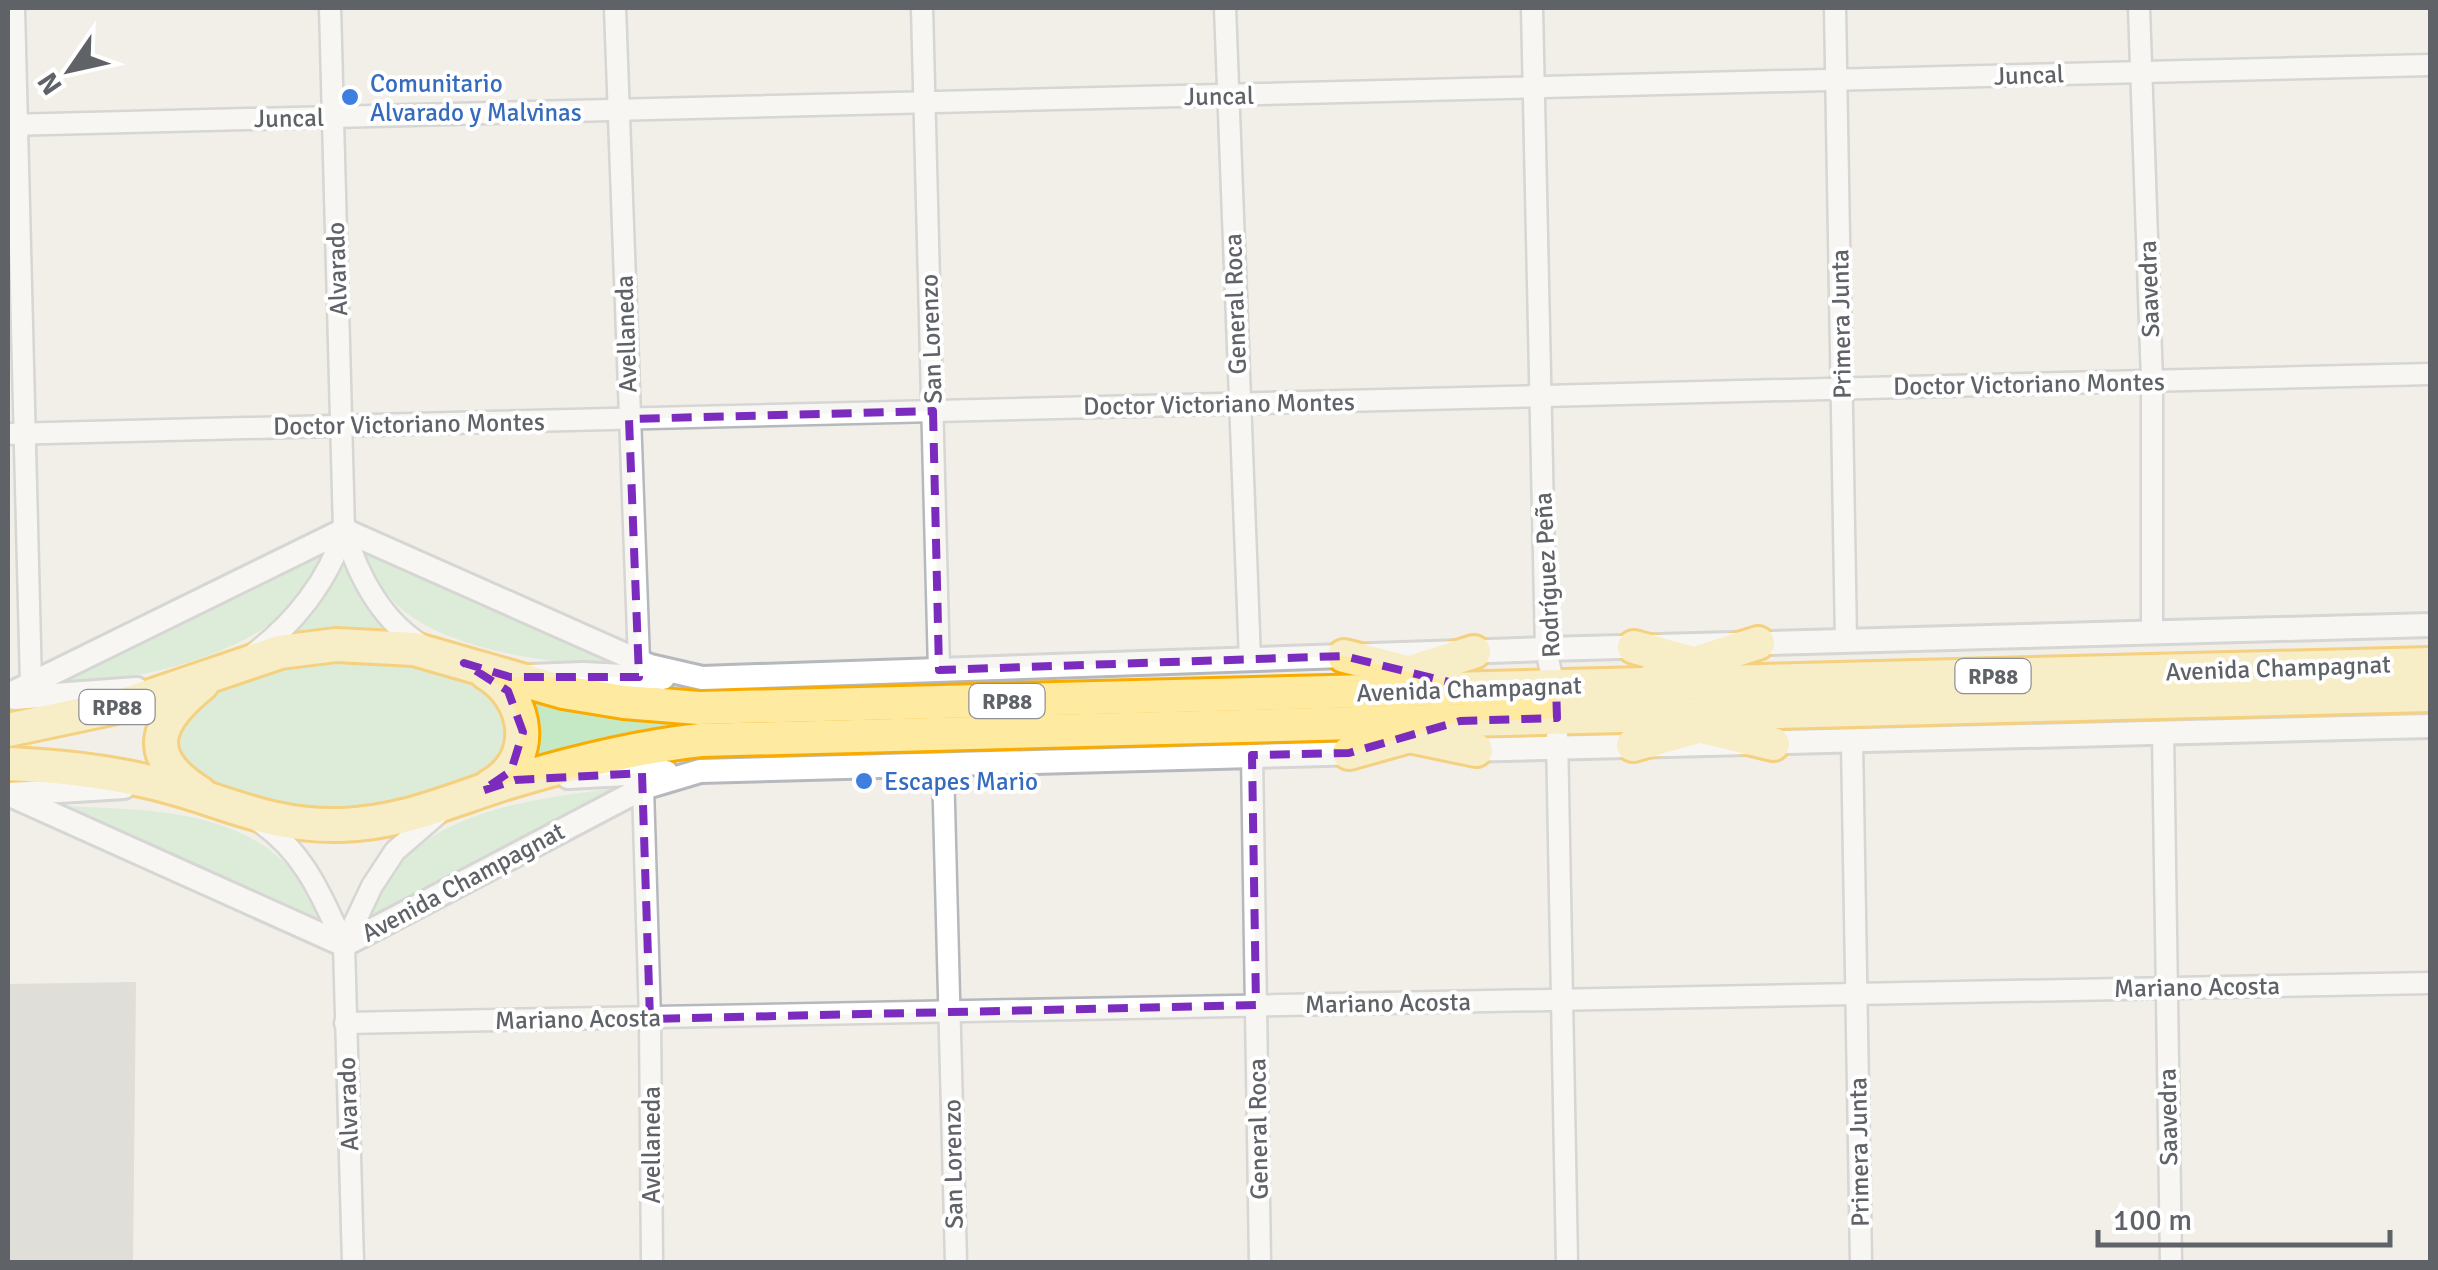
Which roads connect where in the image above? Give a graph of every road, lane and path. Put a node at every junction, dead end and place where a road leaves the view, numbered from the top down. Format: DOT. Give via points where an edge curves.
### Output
graph roads {
  1 [pos="14,8"];
  2 [pos="330,8"];
  3 [pos="615,8"];
  4 [pos="922,8"];
  5 [pos="1226,8"];
  6 [pos="1532,8"];
  7 [pos="1835,8"];
  8 [pos="2139,8"];
  9 [pos="2430,65"];
  10 [pos="2142,72"];
  11 [pos="1838,80"];
  12 [pos="1534,88"];
  13 [pos="1228,96"];
  14 [pos="925,103"];
  15 [pos="618,110"];
  16 [pos="332,118"];
  17 [pos="12,125"];
  18 [pos="2430,374"];
  19 [pos="2152,381"];
  20 [pos="1842,389"];
  21 [pos="1540,396"];
  22 [pos="1238,404"];
  23 [pos="933,411"];
  24 [pos="630,419"];
  25 [pos="341,426"];
  26 [pos="16,434"];
  27 [pos="344,530"];
  28 [pos="2430,626"];
  29 [pos="2152,631"];
  30 [pos="1846,640"];
  31 [pos="1758,643"];
  32 [pos="1634,648"];
  33 [pos="1546,649"];
  34 [pos="1474,652"];
  35 [pos="1344,656"];
  36 [pos="453,659"];
  37 [pos="1250,660"];
  38 [pos="638,661"];
  39 [pos="1690,662"];
  40 [pos="2430,664"];
  41 [pos="228,670"];
  42 [pos="939,670"];
  43 [pos="1410,672"];
  44 [pos="510,677"];
  45 [pos="702,678"];
  46 [pos="31,685"];
  47 [pos="180,686"];
  48 [pos="1473,688"];
  49 [pos="2430,695"];
  50 [pos="8,696"];
  51 [pos="1756,698"];
  52 [pos="1634,715"];
  53 [pos="1557,717"];
  54 [pos="1347,723"];
  55 [pos="1701,726"];
  56 [pos="2430,726"];
  57 [pos="8,730"];
  58 [pos="2164,732"];
  59 [pos="1474,736"];
  60 [pos="1852,742"];
  61 [pos="1772,744"];
  62 [pos="1252,755"];
  63 [pos="8,764"];
  64 [pos="943,766"];
  65 [pos="700,771"];
  66 [pos="515,780"];
  67 [pos="643,788"];
  68 [pos="175,789"];
  69 [pos="8,794"];
  70 [pos="474,794"];
  71 [pos="231,808"];
  72 [pos="344,945"];
  73 [pos="2430,983"];
  74 [pos="2166,988"];
  75 [pos="1855,994"];
  76 [pos="1561,1000"];
  77 [pos="1256,1006"];
  78 [pos="950,1011"];
  79 [pos="650,1018"];
  80 [pos="345,1023"];
  81 [pos="353,1262"];
  82 [pos="652,1262"];
  83 [pos="956,1262"];
  84 [pos="1260,1262"];
  85 [pos="1567,1262"];
  86 [pos="1861,1262"];
  87 [pos="2171,1262"];
  1 -- 17 [label="street"];
  2 -- 16 [label="street, Alvarado"];
  3 -- 15 [label="street, Avellaneda"];
  4 -- 14 [label="street, San Lorenzo"];
  5 -- 13 [label="street, General Roca"];
  6 -- 12 [label="street, Rodríguez Peña"];
  7 -- 11 [label="street, Primera Junta"];
  8 -- 10 [label="street, Saavedra"];
  9 -- 10 [label="street, Juncal"];
  10 -- 11 [label="street, Juncal"];
  10 -- 19 [label="street, Saavedra"];
  11 -- 12 [label="street, Juncal"];
  11 -- 20 [label="street, Primera Junta"];
  12 -- 13 [label="street, Juncal"];
  12 -- 21 [label="street, Rodríguez Peña"];
  13 -- 14 [label="street, Juncal"];
  13 -- 22 [label="street, General Roca"];
  14 -- 15 [label="street, Juncal"];
  14 -- 23 [label="street, San Lorenzo"];
  15 -- 16 [label="street, Juncal"];
  15 -- 24 [label="street, Avellaneda"];
  16 -- 17 [label="street, Juncal"];
  16 -- 25 [label="street, Alvarado"];
  17 -- 26 [label="street"];
  18 -- 19 [label="street, Doctor Victoriano Montes"];
  19 -- 20 [label="street, Doctor Victoriano Montes"];
  19 -- 29 [label="street, Saavedra"];
  20 -- 21 [label="street, Doctor Victoriano Montes"];
  20 -- 30 [label="street, Primera Junta"];
  21 -- 22 [label="street, Doctor Victoriano Montes"];
  21 -- 33 [label="street, Rodríguez Peña"];
  22 -- 23 [label="street, Doctor Victoriano Montes"];
  22 -- 37 [label="street, General Roca"];
  23 -- 24 [label="street, Doctor Victoriano Montes"];
  23 -- 42 [label="street, San Lorenzo"];
  24 -- 25 [label="street, Doctor Victoriano Montes"];
  24 -- 38 [label="street, Avellaneda"];
  25 -- 26 [label="street, Doctor Victoriano Montes"];
  25 -- 27 [label="street, Alvarado"];
  26 -- 46 [label="street"];
  27 -- 36 [label="street, Alvarado" via="384,612 409,637"];
  27 -- 38 [label="street, Avenida Champagnat"];
  27 -- 41 [label="street, Alvarado" via="304,605"];
  27 -- 46 [label="street, Avenida Champagnat"];
  28 -- 29 [label="street, Avenida Champagnat"];
  29 -- 30 [label="street, Avenida Champagnat"];
  30 -- 31 [label="street, Avenida Champagnat"];
  31 -- 32 [label="street, Avenida Champagnat"];
  31 -- 39 [label="highway"];
  32 -- 33 [label="street, Avenida Champagnat"];
  32 -- 39 [label="highway"];
  33 -- 34 [label="street, Avenida Champagnat"];
  33 -- 53 [label="street, Rodríguez Peña"];
  34 -- 35 [label="street, Avenida Champagnat"];
  34 -- 43 [label="highway"];
  35 -- 37 [label="street, Avenida Champagnat"];
  35 -- 43 [label="highway"];
  36 -- 41 [label="highway, Avenida Champagnat / RP88" via="389,646 336,645 280,652"];
  36 -- 44 [label="highway, Avenida Champagnat / RP88"];
  36 -- 70 [label="highway, RP88" via="488,674 508,692 523,732 511,771"];
  37 -- 42 [label="street, Avenida Champagnat"];
  38 -- 45 [label="street, Avenida Champagnat"];
  39 -- 51 [label="highway"];
  39 -- 52 [label="highway"];
  40 -- 51 [label="highway, Avenida Champagnat / RP88"];
  41 -- 47 [label="highway, Avenida Champagnat / RP88"];
  41 -- 71 [label="highway, RP88" via="174,706 162,734 164,756 177,776"];
  42 -- 45 [label="street, Avenida Champagnat"];
  43 -- 48 [label="highway"];
  43 -- 54 [label="highway"];
  44 -- 45 [label="street, Avenida Champagnat"];
  44 -- 54 [label="highway, Avenida Champagnat / RP88" via="595,698 710,708"];
  46 -- 50 [label="street, Avenida Champagnat"];
  47 -- 50 [label="street, Avenida Champagnat"];
  47 -- 57 [label="highway, Avenida Champagnat / RP88" via="88,715"];
  48 -- 53 [label="highway, Avenida Champagnat / RP88"];
  48 -- 54 [label="highway, Avenida Champagnat / RP88"];
  49 -- 51 [label="highway, Avenida Champagnat / RP88"];
  51 -- 52 [label="highway, Avenida Champagnat / RP88"];
  51 -- 55 [label="highway"];
  52 -- 53 [label="highway, Avenida Champagnat / RP88"];
  52 -- 55 [label="highway"];
  52 -- 61 [label="street, Avenida Champagnat"];
  53 -- 59 [label="highway, Avenida Champagnat / RP88"];
  53 -- 76 [label="street, Rodríguez Peña"];
  54 -- 59 [label="highway, Avenida Champagnat / RP88"];
  54 -- 59 [label="highway" via="1409,736"];
  54 -- 62 [label="street, Avenida Champagnat"];
  54 -- 66 [label="highway, Avenida Champagnat / RP88" via="702,740 619,752"];
  55 -- 61 [label="highway"];
  56 -- 58 [label="street, Avenida Champagnat"];
  58 -- 60 [label="street, Avenida Champagnat"];
  58 -- 74 [label="street, Saavedra"];
  60 -- 61 [label="street, Avenida Champagnat"];
  60 -- 75 [label="street, Primera Junta"];
  62 -- 64 [label="street, Avenida Champagnat"];
  62 -- 77 [label="street, General Roca"];
  63 -- 68 [label="highway, Avenida Champagnat / RP88"];
  64 -- 65 [label="street, Avenida Champagnat"];
  64 -- 78 [label="street, San Lorenzo"];
  65 -- 66 [label="street, Avenida Champagnat"];
  65 -- 67 [label="street, Avenida Champagnat"];
  66 -- 70 [label="highway, Avenida Champagnat / RP88"];
  67 -- 72 [label="street, Avenida Champagnat"];
  67 -- 79 [label="street, Avellaneda"];
  68 -- 69 [label="street, Avenida Champagnat"];
  68 -- 71 [label="highway, Avenida Champagnat / RP88"];
  69 -- 72 [label="street, Avenida Champagnat"];
  70 -- 71 [label="highway, Avenida Champagnat / RP88" via="403,818 356,824 278,821"];
  70 -- 72 [label="street, Alvarado" via="427,822 396,851"];
  71 -- 72 [label="street, Alvarado" via="269,828 302,862"];
  72 -- 80 [label="street, Alvarado"];
  73 -- 74 [label="street, Mariano Acosta"];
  74 -- 75 [label="street, Mariano Acosta"];
  74 -- 87 [label="street, Saavedra"];
  75 -- 76 [label="street, Mariano Acosta"];
  75 -- 86 [label="street, Primera Junta"];
  76 -- 77 [label="street, Mariano Acosta"];
  76 -- 85 [label="street, Rodríguez Peña"];
  77 -- 78 [label="street, Mariano Acosta"];
  77 -- 84 [label="street, General Roca"];
  78 -- 79 [label="street, Mariano Acosta"];
  78 -- 83 [label="street, San Lorenzo"];
  79 -- 80 [label="street, Mariano Acosta"];
  79 -- 82 [label="street, Avellaneda"];
  80 -- 81 [label="street, Alvarado"];
}
